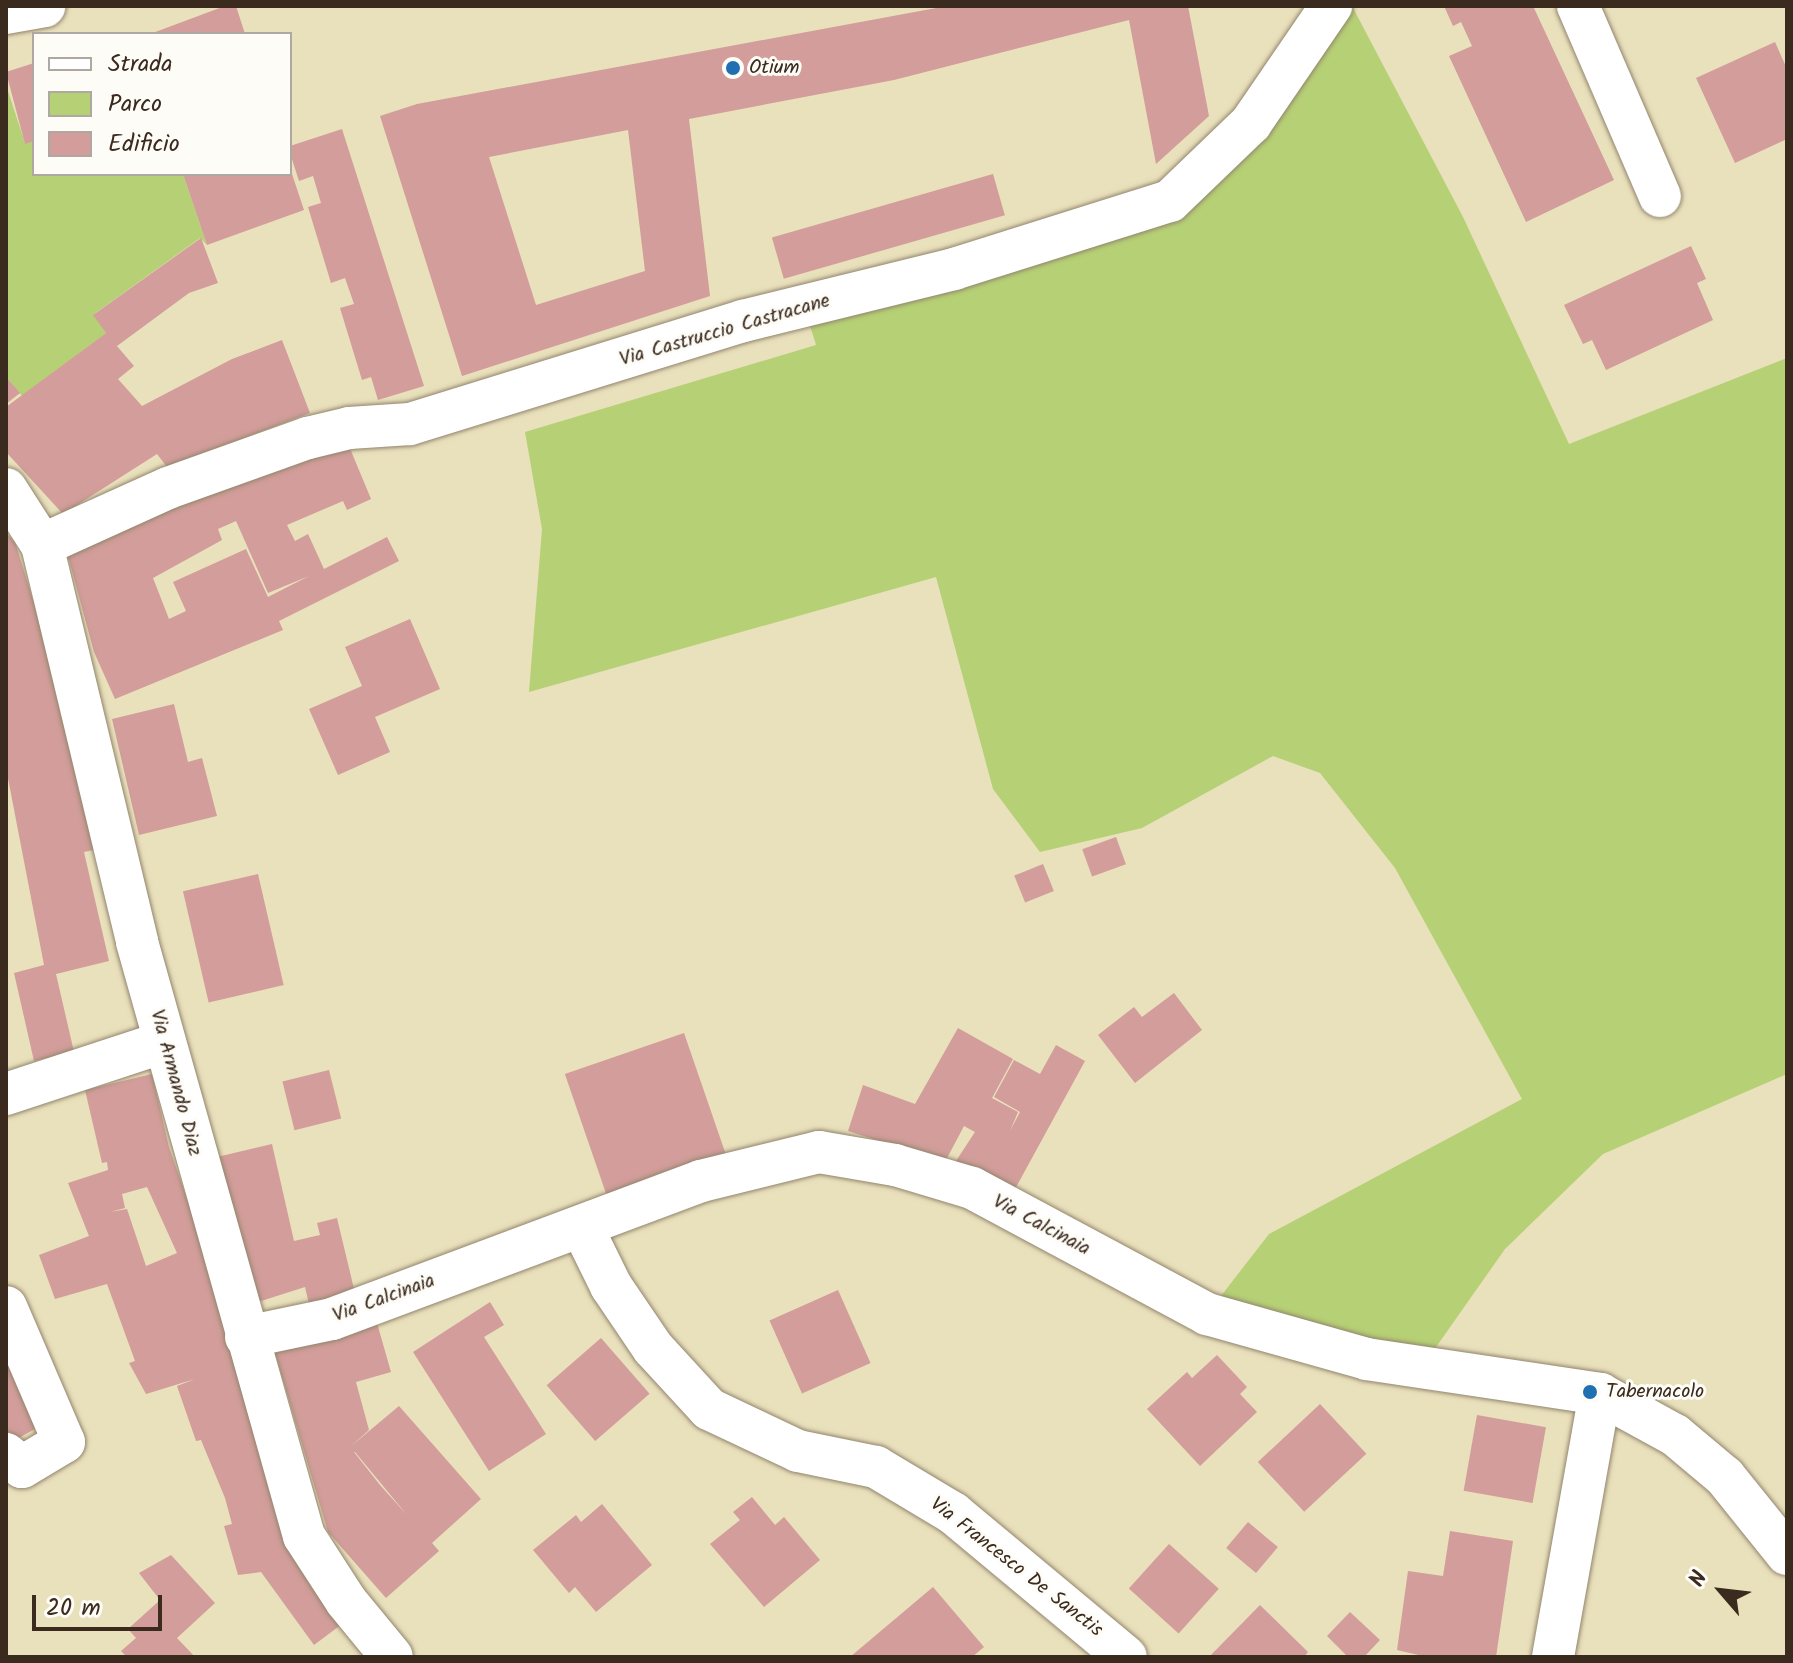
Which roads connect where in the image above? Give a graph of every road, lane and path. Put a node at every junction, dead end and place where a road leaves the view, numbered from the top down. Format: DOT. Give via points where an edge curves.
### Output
graph roads {
  1 [pos="44,6"];
  2 [pos="1331,6"];
  3 [pos="1578,6"];
  4 [pos="6,13"];
  5 [pos="1660,196"];
  6 [pos="6,489"];
  7 [pos="42,545"];
  8 [pos="164,1042"];
  9 [pos="6,1094"];
  10 [pos="582,1227"];
  11 [pos="6,1307"];
  12 [pos="246,1337"];
  13 [pos="1600,1394"];
  14 [pos="6,1454"];
  15 [pos="1787,1554"];
  16 [pos="392,1657"];
  17 [pos="1126,1657"];
  18 [pos="1553,1657"];
  1 -- 4 [label="street"];
  2 -- 7 [label="street, Via Castruccio Castracane" via="1251,123 1170,201 954,269 743,321 410,424 349,428 308,438 168,488"];
  3 -- 5 [label="street"];
  6 -- 7 [label="street, Via Armando Diaz"];
  7 -- 8 [label="street, Via Armando Diaz"];
  8 -- 9 [label="street"];
  8 -- 12 [label="street, Via Armando Diaz"];
  10 -- 12 [label="street, Via Calcinaia" via="332,1319"];
  10 -- 13 [label="street, Via Calcinaia" via="701,1181 819,1152 895,1165 972,1188 1207,1314 1367,1359"];
  10 -- 17 [label="street, Via Francesco De Sanctis" via="611,1286 653,1348 709,1409 798,1451 876,1467 953,1513"];
  11 -- 14 [label="street" via="64,1442 22,1467"];
  12 -- 16 [label="street, Via Armando Diaz" via="304,1536 346,1601"];
  13 -- 15 [label="street, Via Calcinaia" via="1675,1435 1725,1477"];
  13 -- 18 [label="street"];
}
